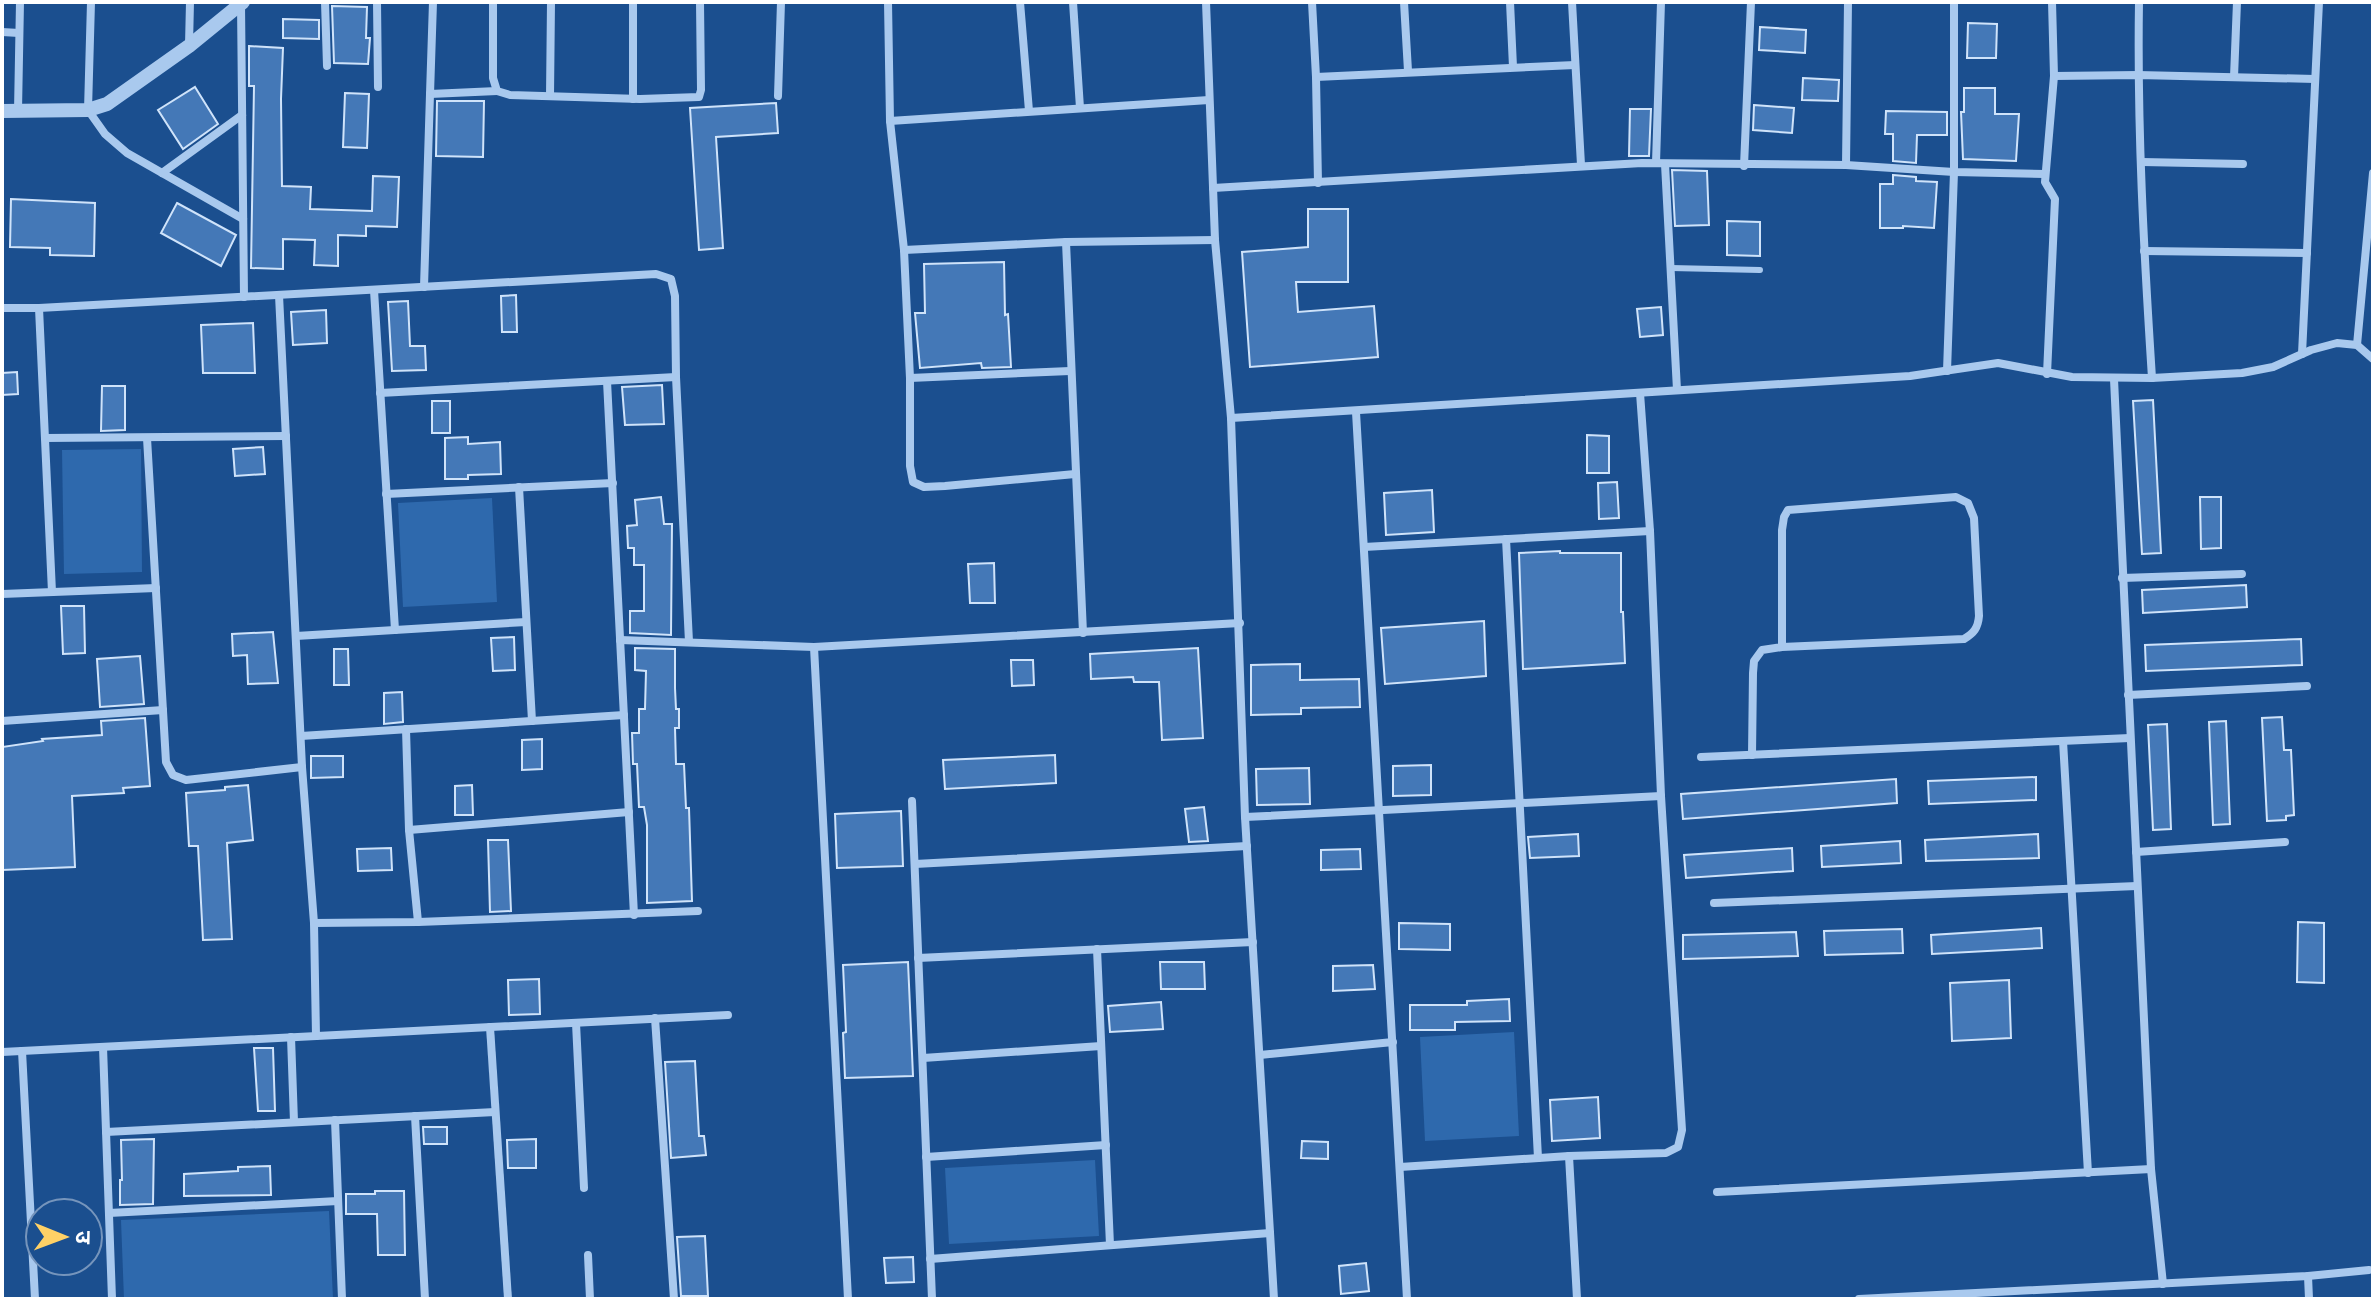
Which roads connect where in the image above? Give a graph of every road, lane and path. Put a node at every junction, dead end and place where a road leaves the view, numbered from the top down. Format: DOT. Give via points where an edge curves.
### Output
graph roads {
  1 [pos="20,2"];
  2 [pos="91,2"];
  3 [pos="190,2"];
  4 [pos="325,2"];
  5 [pos="377,2"];
  6 [pos="433,2"];
  7 [pos="493,2"];
  8 [pos="551,2"];
  9 [pos="633,2"];
  10 [pos="700,2"];
  11 [pos="781,2"];
  12 [pos="888,2"];
  13 [pos="1020,2"];
  14 [pos="1073,2"];
  15 [pos="1206,2"];
  16 [pos="1312,2"];
  17 [pos="1404,2"];
  18 [pos="1510,2"];
  19 [pos="1572,2"];
  20 [pos="1661,2"];
  21 [pos="1751,2"];
  22 [pos="1848,2"];
  23 [pos="1954,2"];
  24 [pos="2052,2"];
  25 [pos="2139,2"];
  26 [pos="2237,2"];
  27 [pos="2319,2"];
  28 [pos="242,3"];
  29 [pos="2,32"];
  30 [pos="19,33"];
  31 [pos="189,46"];
  32 [pos="1575,65"];
  33 [pos="327,66"];
  34 [pos="1513,67"];
  35 [pos="1408,71"];
  36 [pos="2138,75"];
  37 [pos="2054,76"];
  38 [pos="1316,77"];
  39 [pos="2234,77"];
  40 [pos="2315,79"];
  41 [pos="378,87"];
  42 [pos="497,91"];
  43 [pos="430,94"];
  44 [pos="550,96"];
  45 [pos="778,96"];
  46 [pos="633,99"];
  47 [pos="1209,100"];
  48 [pos="1080,108"];
  49 [pos="88,110"];
  50 [pos="2,111"];
  51 [pos="18,111"];
  52 [pos="1029,111"];
  53 [pos="242,115"];
  54 [pos="890,121"];
  55 [pos="2142,162"];
  56 [pos="1661,163"];
  57 [pos="2243,164"];
  58 [pos="1581,165"];
  59 [pos="1846,165"];
  60 [pos="1744,166"];
  61 [pos="1954,172"];
  62 [pos="162,173"];
  63 [pos="2373,173"];
  64 [pos="2045,174"];
  65 [pos="1318,183"];
  66 [pos="1213,188"];
  67 [pos="243,219"];
  68 [pos="1215,240"];
  69 [pos="1066,242"];
  70 [pos="904,250"];
  71 [pos="2144,251"];
  72 [pos="2307,253"];
  73 [pos="1671,268"];
  74 [pos="1760,270"];
  75 [pos="424,287"];
  76 [pos="374,290"];
  77 [pos="279,295"];
  78 [pos="244,297"];
  79 [pos="2,308"];
  80 [pos="39,308"];
  81 [pos="2357,345"];
  82 [pos="2302,354"];
  83 [pos="2373,359"];
  84 [pos="1070,371"];
  85 [pos="1947,371"];
  86 [pos="2047,374"];
  87 [pos="676,377"];
  88 [pos="910,378"];
  89 [pos="2152,378"];
  90 [pos="2114,379"];
  91 [pos="607,381"];
  92 [pos="1677,390"];
  93 [pos="380,393"];
  94 [pos="1640,393"];
  95 [pos="1356,412"];
  96 [pos="1231,418"];
  97 [pos="286,436"];
  98 [pos="45,438"];
  99 [pos="147,438"];
  100 [pos="1075,474"];
  101 [pos="613,483"];
  102 [pos="519,487"];
  103 [pos="386,494"];
  104 [pos="1650,531"];
  105 [pos="1506,539"];
  106 [pos="1364,547"];
  107 [pos="2242,574"];
  108 [pos="2122,578"];
  109 [pos="156,588"];
  110 [pos="52,592"];
  111 [pos="2,594"];
  112 [pos="526,622"];
  113 [pos="1240,623"];
  114 [pos="395,630"];
  115 [pos="1083,633"];
  116 [pos="296,636"];
  117 [pos="620,640"];
  118 [pos="689,642"];
  119 [pos="814,647"];
  120 [pos="1782,647"];
  121 [pos="2307,686"];
  122 [pos="2128,695"];
  123 [pos="163,710"];
  124 [pos="624,715"];
  125 [pos="2,721"];
  126 [pos="532,721"];
  127 [pos="406,729"];
  128 [pos="301,736"];
  129 [pos="2130,738"];
  130 [pos="2063,741"];
  131 [pos="1752,755"];
  132 [pos="1701,757"];
  133 [pos="302,767"];
  134 [pos="1661,796"];
  135 [pos="912,801"];
  136 [pos="1519,803"];
  137 [pos="1379,810"];
  138 [pos="629,812"];
  139 [pos="1245,817"];
  140 [pos="409,830"];
  141 [pos="2285,842"];
  142 [pos="1247,846"];
  143 [pos="2136,852"];
  144 [pos="915,864"];
  145 [pos="2137,886"];
  146 [pos="2071,888"];
  147 [pos="1714,903"];
  148 [pos="698,911"];
  149 [pos="634,915"];
  150 [pos="418,922"];
  151 [pos="314,923"];
  152 [pos="1253,942"];
  153 [pos="1097,949"];
  154 [pos="918,958"];
  155 [pos="728,1015"];
  156 [pos="655,1018"];
  157 [pos="576,1023"];
  158 [pos="490,1027"];
  159 [pos="316,1036"];
  160 [pos="291,1037"];
  161 [pos="1393,1042"];
  162 [pos="1101,1046"];
  163 [pos="103,1047"];
  164 [pos="22,1051"];
  165 [pos="2,1052"];
  166 [pos="1260,1055"];
  167 [pos="923,1058"];
  168 [pos="495,1112"];
  169 [pos="415,1116"];
  170 [pos="335,1120"];
  171 [pos="294,1122"];
  172 [pos="106,1132"];
  173 [pos="1106,1145"];
  174 [pos="1569,1156"];
  175 [pos="926,1157"];
  176 [pos="1538,1158"];
  177 [pos="1400,1167"];
  178 [pos="2151,1169"];
  179 [pos="2088,1173"];
  180 [pos="584,1188"];
  181 [pos="1717,1192"];
  182 [pos="338,1201"];
  183 [pos="109,1213"];
  184 [pos="1270,1233"];
  185 [pos="1110,1245"];
  186 [pos="588,1255"];
  187 [pos="930,1259"];
  188 [pos="2369,1270"];
  189 [pos="2308,1276"];
  190 [pos="2163,1284"];
  191 [pos="35,1299"];
  192 [pos="112,1299"];
  193 [pos="342,1299"];
  194 [pos="425,1299"];
  195 [pos="508,1299"];
  196 [pos="590,1299"];
  197 [pos="674,1299"];
  198 [pos="848,1299"];
  199 [pos="932,1299"];
  200 [pos="1274,1299"];
  201 [pos="1407,1299"];
  202 [pos="1577,1299"];
  203 [pos="1859,1299"];
  204 [pos="2309,1299"];
  1 -- 30 [label="street"];
  2 -- 49 [label="street"];
  3 -- 31 [label="street"];
  4 -- 33 [label="street"];
  5 -- 41 [label="street"];
  6 -- 43 [label="street"];
  7 -- 42 [label="street"];
  8 -- 44 [label="street"];
  9 -- 46 [label="street"];
  10 -- 46 [label="street" via="699,97"];
  11 -- 45 [label="street"];
  12 -- 54 [label="street"];
  13 -- 52 [label="street"];
  14 -- 48 [label="street"];
  15 -- 47 [label="street"];
  16 -- 38 [label="street"];
  17 -- 35 [label="street"];
  18 -- 34 [label="street"];
  19 -- 32 [label="street"];
  20 -- 56 [label="street"];
  21 -- 60 [label="street"];
  22 -- 59 [label="street"];
  23 -- 61 [label="street"];
  24 -- 37 [label="street"];
  25 -- 36 [label="street"];
  26 -- 39 [label="street"];
  27 -- 40 [label="street"];
  28 -- 31 [label="street"];
  28 -- 53 [label="street"];
  29 -- 30 [label="street"];
  30 -- 51 [label="street"];
  31 -- 49 [label="street" via="125,93"];
  32 -- 34 [label="street"];
  32 -- 58 [label="street"];
  34 -- 35 [label="street"];
  35 -- 38 [label="street"];
  36 -- 37 [label="street"];
  36 -- 39 [label="street"];
  36 -- 55 [label="street"];
  37 -- 64 [label="street"];
  38 -- 65 [label="street"];
  39 -- 40 [label="street"];
  40 -- 72 [label="street"];
  42 -- 43 [label="street"];
  42 -- 44 [label="street"];
  43 -- 75 [label="street"];
  44 -- 46 [label="street"];
  47 -- 48 [label="street"];
  47 -- 66 [label="street"];
  48 -- 52 [label="street"];
  49 -- 51 [label="street"];
  49 -- 62 [label="street" via="116,144"];
  50 -- 51 [label="street"];
  52 -- 54 [label="street"];
  53 -- 62 [label="street"];
  53 -- 67 [label="street"];
  54 -- 70 [label="street"];
  55 -- 57 [label="street"];
  55 -- 71 [label="street"];
  56 -- 58 [label="street"];
  56 -- 60 [label="street"];
  56 -- 73 [label="street"];
  58 -- 65 [label="street"];
  59 -- 60 [label="street"];
  59 -- 61 [label="street"];
  61 -- 64 [label="street"];
  61 -- 85 [label="street"];
  62 -- 67 [label="street"];
  63 -- 81 [label="street"];
  64 -- 86 [label="street" via="2055,199"];
  65 -- 66 [label="street"];
  66 -- 68 [label="street"];
  67 -- 78 [label="street"];
  68 -- 69 [label="street"];
  68 -- 96 [label="street"];
  69 -- 70 [label="street"];
  69 -- 84 [label="street"];
  70 -- 88 [label="street"];
  71 -- 72 [label="street"];
  71 -- 89 [label="street"];
  72 -- 82 [label="street"];
  73 -- 74 [label="lane"];
  73 -- 92 [label="street"];
  75 -- 76 [label="street"];
  75 -- 87 [label="street" via="656,274 671,279"];
  76 -- 77 [label="street"];
  76 -- 93 [label="street"];
  77 -- 78 [label="street"];
  77 -- 97 [label="street"];
  78 -- 80 [label="street"];
  79 -- 80 [label="street"];
  80 -- 98 [label="street"];
  81 -- 82 [label="street" via="2337,343"];
  81 -- 83 [label="street"];
  82 -- 89 [label="street" via="2242,373"];
  84 -- 88 [label="street"];
  84 -- 100 [label="street"];
  85 -- 86 [label="street" via="1998,363"];
  85 -- 92 [label="street"];
  86 -- 90 [label="street"];
  87 -- 91 [label="street"];
  87 -- 118 [label="street"];
  88 -- 100 [label="street" via="913,482 945,486"];
  89 -- 90 [label="street"];
  90 -- 108 [label="street"];
  91 -- 93 [label="street"];
  91 -- 101 [label="street"];
  92 -- 94 [label="street"];
  93 -- 103 [label="street"];
  94 -- 95 [label="street"];
  94 -- 104 [label="street"];
  95 -- 96 [label="street"];
  95 -- 106 [label="street"];
  96 -- 113 [label="street"];
  97 -- 99 [label="street"];
  97 -- 116 [label="street"];
  98 -- 99 [label="street"];
  98 -- 110 [label="street"];
  99 -- 109 [label="street"];
  100 -- 115 [label="street"];
  101 -- 102 [label="street"];
  101 -- 117 [label="street"];
  102 -- 103 [label="street"];
  102 -- 112 [label="street"];
  103 -- 114 [label="street"];
  104 -- 105 [label="street"];
  104 -- 134 [label="street"];
  105 -- 106 [label="street"];
  105 -- 136 [label="street"];
  106 -- 137 [label="street"];
  107 -- 108 [label="street"];
  108 -- 122 [label="street"];
  109 -- 110 [label="street"];
  109 -- 123 [label="street"];
  110 -- 111 [label="street"];
  112 -- 114 [label="street"];
  112 -- 126 [label="street"];
  113 -- 115 [label="street"];
  113 -- 139 [label="street"];
  114 -- 116 [label="street"];
  115 -- 119 [label="street"];
  116 -- 128 [label="street"];
  117 -- 118 [label="street"];
  117 -- 124 [label="street"];
  118 -- 119 [label="street"];
  119 -- 198 [label="street"];
  120 -- 120 [label="street" via="1782,530 1788,510 1956,497 1968,503 1974,518 1979,616 1971,635"];
  120 -- 131 [label="street" via="1762,650 1754,661"];
  121 -- 122 [label="street"];
  122 -- 129 [label="street"];
  123 -- 125 [label="street"];
  123 -- 133 [label="street" via="166,762 173,775 186,780"];
  124 -- 126 [label="street"];
  124 -- 138 [label="street"];
  126 -- 127 [label="street"];
  127 -- 128 [label="street"];
  127 -- 140 [label="street"];
  128 -- 133 [label="street"];
  129 -- 130 [label="street"];
  129 -- 143 [label="street"];
  130 -- 131 [label="street"];
  130 -- 146 [label="street"];
  131 -- 132 [label="street"];
  133 -- 151 [label="street"];
  134 -- 136 [label="street"];
  134 -- 174 [label="street" via="1682,1130 1678,1147 1666,1153"];
  135 -- 144 [label="street"];
  136 -- 137 [label="street"];
  136 -- 176 [label="street"];
  137 -- 139 [label="street"];
  137 -- 161 [label="street"];
  138 -- 140 [label="street"];
  138 -- 149 [label="street"];
  139 -- 142 [label="street"];
  140 -- 150 [label="street"];
  141 -- 143 [label="street"];
  142 -- 144 [label="street"];
  142 -- 152 [label="street"];
  143 -- 145 [label="street"];
  144 -- 154 [label="street"];
  145 -- 146 [label="street"];
  145 -- 178 [label="street"];
  146 -- 147 [label="street"];
  146 -- 179 [label="street"];
  148 -- 149 [label="street"];
  149 -- 150 [label="street"];
  150 -- 151 [label="street"];
  151 -- 159 [label="street"];
  152 -- 153 [label="street"];
  152 -- 166 [label="street"];
  153 -- 154 [label="street"];
  153 -- 162 [label="street"];
  154 -- 167 [label="street"];
  155 -- 156 [label="street"];
  156 -- 157 [label="street"];
  156 -- 197 [label="street"];
  157 -- 158 [label="street"];
  157 -- 180 [label="street"];
  158 -- 159 [label="street"];
  158 -- 168 [label="street"];
  159 -- 160 [label="street"];
  160 -- 163 [label="street"];
  160 -- 171 [label="street"];
  161 -- 166 [label="street"];
  161 -- 177 [label="street"];
  162 -- 167 [label="street"];
  162 -- 173 [label="street"];
  163 -- 164 [label="street"];
  163 -- 172 [label="street"];
  164 -- 165 [label="street"];
  164 -- 191 [label="street"];
  166 -- 184 [label="street"];
  167 -- 175 [label="street"];
  168 -- 169 [label="street"];
  168 -- 195 [label="street"];
  169 -- 170 [label="street"];
  169 -- 194 [label="street"];
  170 -- 171 [label="street"];
  170 -- 182 [label="street"];
  171 -- 172 [label="street"];
  172 -- 183 [label="street"];
  173 -- 175 [label="street"];
  173 -- 185 [label="street"];
  174 -- 176 [label="street"];
  174 -- 202 [label="street"];
  175 -- 187 [label="street"];
  176 -- 177 [label="street"];
  177 -- 201 [label="street"];
  178 -- 179 [label="street"];
  178 -- 190 [label="street"];
  179 -- 181 [label="street"];
  182 -- 183 [label="street"];
  182 -- 193 [label="street"];
  183 -- 192 [label="street"];
  184 -- 185 [label="street"];
  184 -- 200 [label="street"];
  185 -- 187 [label="street"];
  186 -- 196 [label="street"];
  187 -- 199 [label="street"];
  188 -- 189 [label="street"];
  189 -- 190 [label="street"];
  189 -- 204 [label="street"];
  190 -- 203 [label="street"];
}
